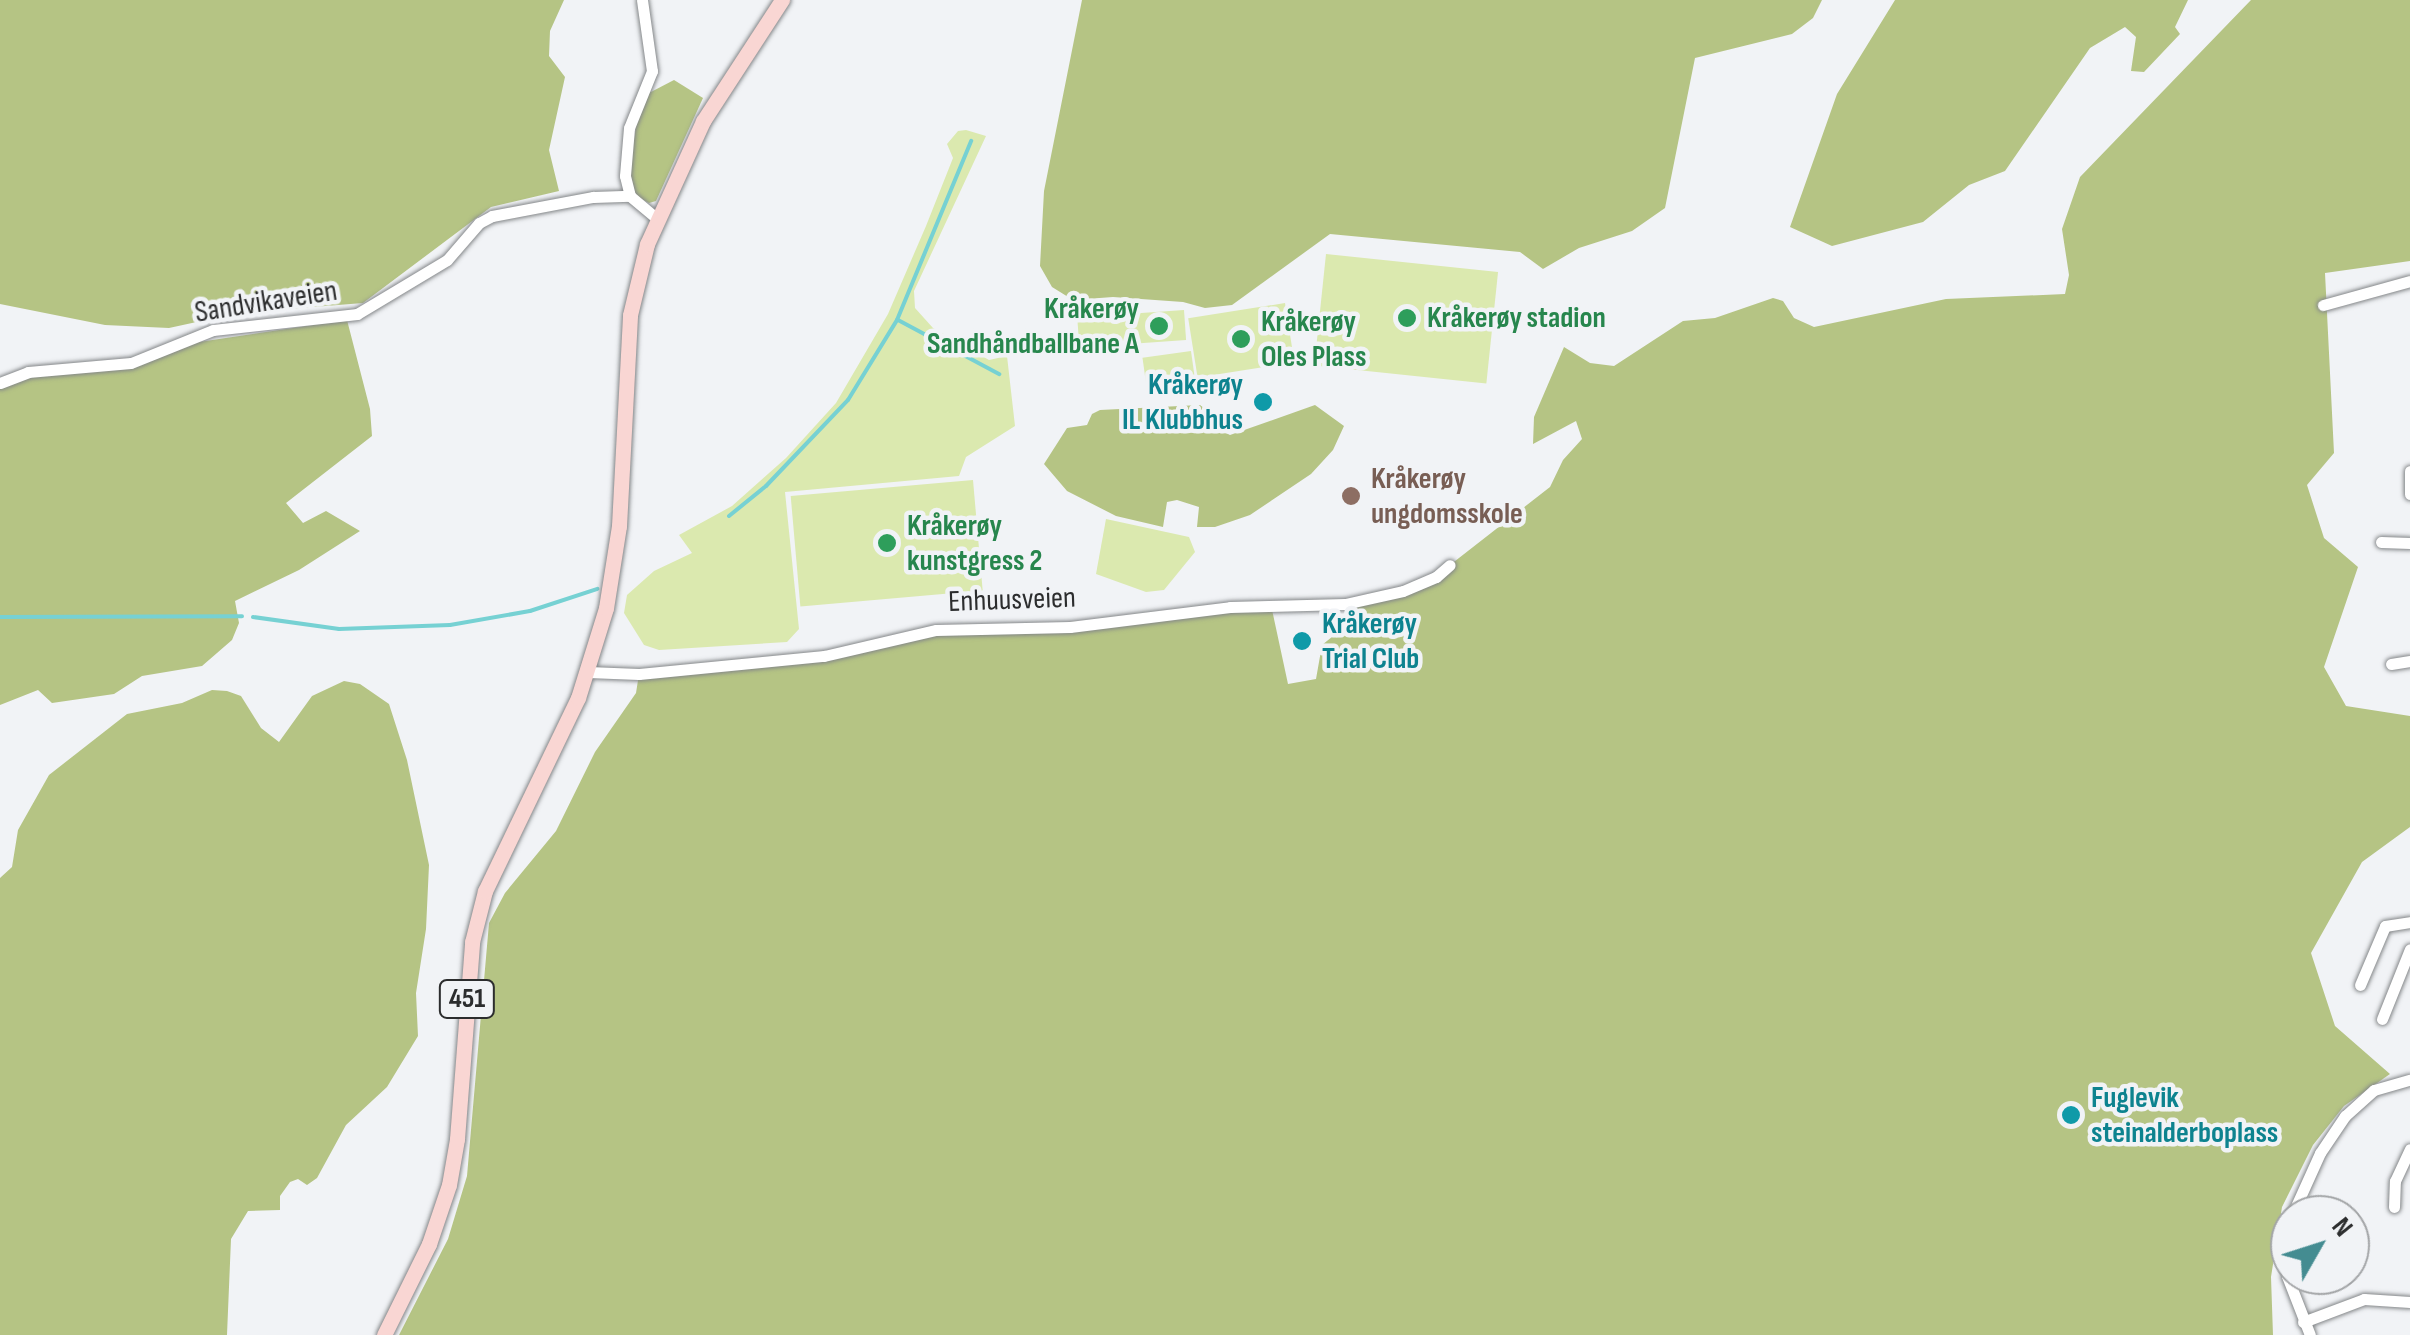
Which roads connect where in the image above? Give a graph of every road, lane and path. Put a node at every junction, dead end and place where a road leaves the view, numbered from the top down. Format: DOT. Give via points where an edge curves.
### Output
graph roads {
  1 [pos="642,0"];
  2 [pos="782,0"];
  3 [pos="630,196"];
  4 [pos="656,218"];
  5 [pos="2410,281"];
  6 [pos="2323,305"];
  7 [pos="0,382"];
  8 [pos="2410,471"];
  9 [pos="2410,494"];
  10 [pos="2380,542"];
  11 [pos="2410,543"];
  12 [pos="1450,565"];
  13 [pos="2410,661"];
  14 [pos="2390,664"];
  15 [pos="588,672"];
  16 [pos="2410,922"];
  17 [pos="2410,949"];
  18 [pos="2360,985"];
  19 [pos="2382,1019"];
  20 [pos="2410,1080"];
  21 [pos="2410,1149"];
  22 [pos="2301,1195"];
  23 [pos="2394,1206"];
  24 [pos="2294,1295"];
  25 [pos="2410,1302"];
  26 [pos="2303,1322"];
  27 [pos="384,1335"];
  28 [pos="2310,1335"];
  1 -- 3 [label="street" via="652,71 629,128"];
  2 -- 4 [label="main road, 451" via="703,121"];
  3 -- 4 [label="street"];
  3 -- 7 [label="street, Sandvikaveien" via="594,196 492,216 447,260 357,314 213,330 131,362 28,372"];
  4 -- 15 [label="main road, 451" via="630,315 618,540"];
  5 -- 6 [label="street"];
  8 -- 9 [label="street"];
  10 -- 11 [label="street"];
  12 -- 15 [label="street, Enhuusveien" via="1403,591 1345,604 936,630 824,656 639,674"];
  13 -- 14 [label="street"];
  15 -- 27 [label="main road, 451" via="485,891 472,942 449,1186"];
  16 -- 18 [label="street" via="2386,926"];
  17 -- 19 [label="street"];
  20 -- 22 [label="street" via="2374,1090 2346,1116"];
  21 -- 23 [label="street"];
  24 -- 26 [label="street"];
  25 -- 26 [label="street" via="2364,1299"];
  26 -- 28 [label="street"];
}
